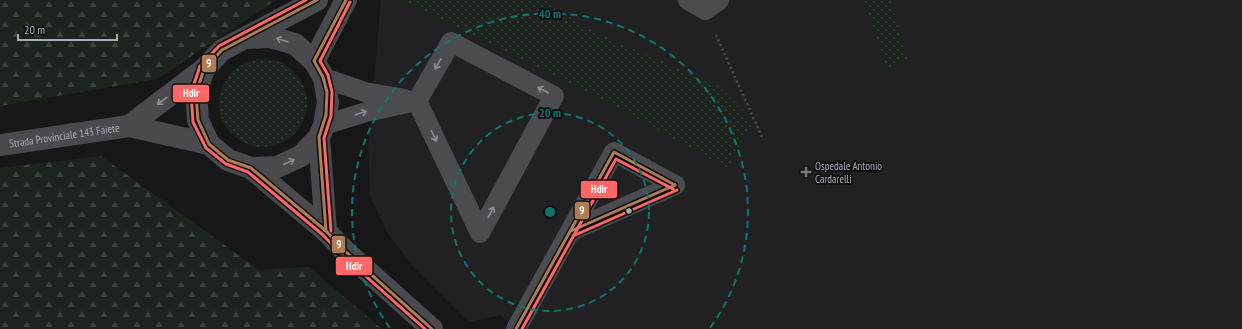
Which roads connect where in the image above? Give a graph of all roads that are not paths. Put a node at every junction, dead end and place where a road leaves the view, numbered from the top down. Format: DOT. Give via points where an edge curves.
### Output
graph roads {
  1 [pos="317,0"];
  2 [pos="346,0"];
  3 [pos="688,0"];
  4 [pos="712,5"];
  5 [pos="245,38"];
  6 [pos="204,69"];
  7 [pos="319,69"];
  8 [pos="417,101"];
  9 [pos="129,126"];
  10 [pos="321,131"];
  11 [pos="209,144"];
  12 [pos="0,145"];
  13 [pos="251,168"];
  14 [pos="326,230"];
  15 [pos="571,231"];
  16 [pos="432,329"];
  17 [pos="516,329"];
  1 -- 5 [label="main road, Strada Provinciale 143 Faiete"];
  2 -- 7 [label="main road"];
  3 -- 4 [label="lane"];
  5 -- 6 [label="main road, Strada Provinciale 143 Faiete" via="222,50"];
  7 -- 5 [label="main road, Strada Provinciale 143 Faiete, one-way" via="295,44 270,37"];
  6 -- 9 [label="main road, Strada Provinciale 143 Faiete, one-way"];
  6 -- 11 [label="main road, Strada Provinciale 143 Faiete" via="196,94 198,120"];
  7 -- 8 [label="lane" via="365,92"];
  7 -- 10 [label="main road" via="328,102"];
  8 -- 8 [label="lane, one-way" via="434,136 480,233 554,96 451,42"];
  10 -- 8 [label="lane, one-way" via="366,112"];
  9 -- 11 [label="main road, Strada Provinciale 143 Faiete"];
  9 -- 12 [label="main road, Strada Provinciale 143 Faiete"];
  13 -- 10 [label="main road, Strada Provinciale 143 Faiete, one-way" via="277,167 301,156"];
  10 -- 14 [label="main road"];
  11 -- 13 [label="main road, Strada Provinciale 143 Faiete" via="228,160"];
  13 -- 14 [label="main road"];
  14 -- 16 [label="main road" via="345,252"];
  15 -- 15 [label="lane" via="585,225 675,185 614,152"];
  15 -- 17 [label="lane"];
}
